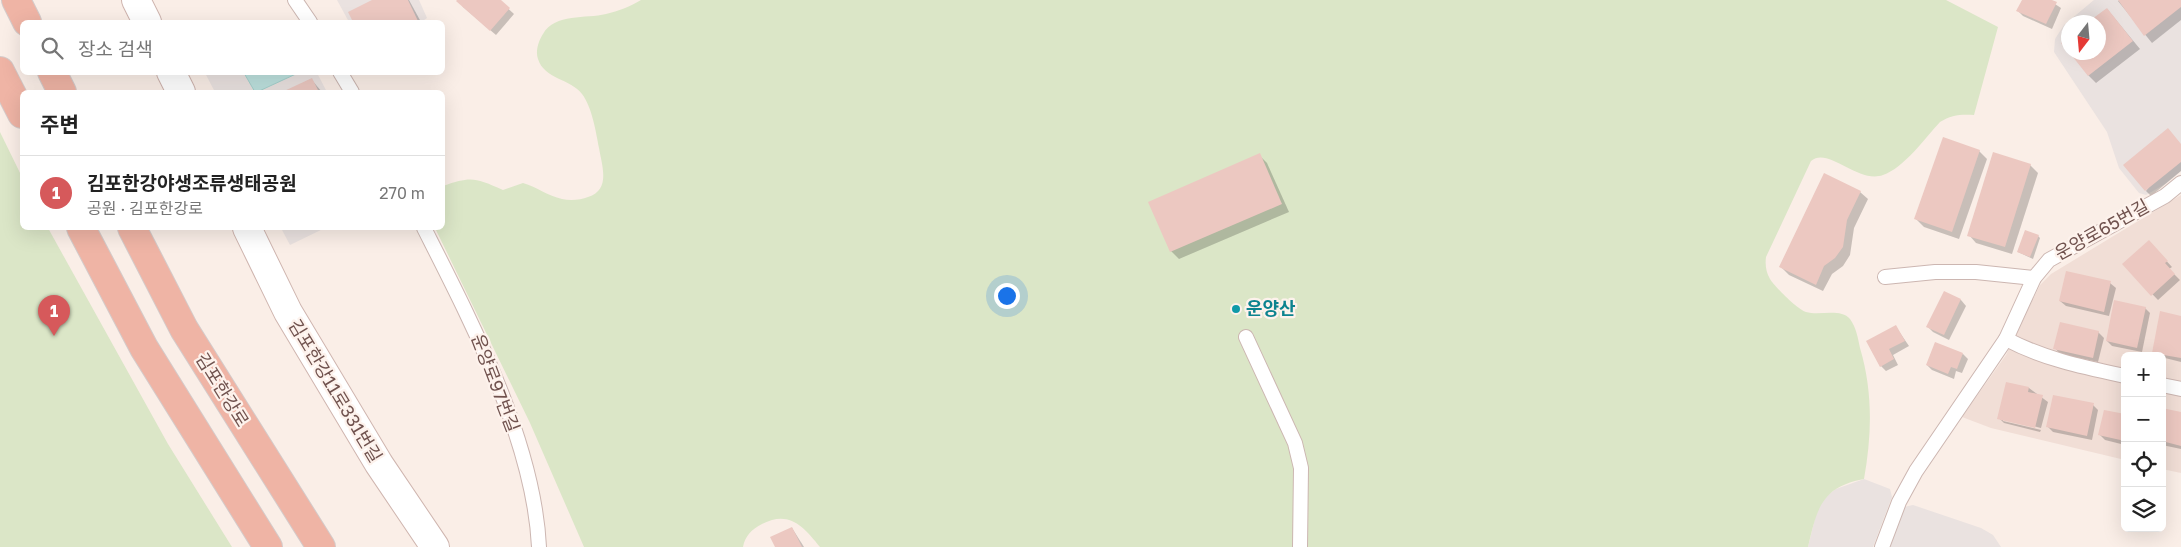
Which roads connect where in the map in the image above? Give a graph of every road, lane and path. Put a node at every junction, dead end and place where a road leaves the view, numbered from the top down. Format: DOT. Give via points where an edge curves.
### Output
graph roads {
  1 [pos="16,0"];
  2 [pos="136,0"];
  3 [pos="296,0"];
  4 [pos="26,20"];
  5 [pos="146,20"];
  6 [pos="309,20"];
  7 [pos="0,71"];
  8 [pos="54,75"];
  9 [pos="172,75"];
  10 [pos="342,75"];
  11 [pos="61,90"];
  12 [pos="180,90"];
  13 [pos="351,90"];
  14 [pos="20,110"];
  15 [pos="2181,183"];
  16 [pos="83,230"];
  17 [pos="133,230"];
  18 [pos="248,230"];
  19 [pos="425,230"];
  20 [pos="1885,277"];
  21 [pos="2034,278"];
  22 [pos="1246,336"];
  23 [pos="2006,340"];
  24 [pos="2121,375"];
  25 [pos="2166,386"];
  26 [pos="2181,389"];
  27 [pos="268,547"];
  28 [pos="321,547"];
  29 [pos="435,547"];
  30 [pos="539,547"];
  31 [pos="1300,547"];
  32 [pos="1882,547"];
  1 -- 4 [label="highway"];
  2 -- 5 [label="main road"];
  3 -- 6 [label="lane"];
  7 -- 14 [label="highway"];
  8 -- 11 [label="highway"];
  9 -- 12 [label="main road"];
  10 -- 13 [label="lane"];
  15 -- 21 [label="lane, 운양로65번길" via="2165,196 2049,260"];
  16 -- 27 [label="highway" via="144,348"];
  17 -- 28 [label="highway, 김포한강로" via="184,329"];
  18 -- 29 [label="main road, 김포한강11로331번길" via="288,312 379,464"];
  19 -- 30 [label="lane, 운양로97번길" via="470,320 519,447 530,484"];
  20 -- 21 [label="lane" via="1976,272"];
  21 -- 23 [label="lane, 운양로65번길"];
  22 -- 31 [label="lane" via="1297,452 1301,468"];
  23 -- 24 [label="lane" via="2059,362"];
  23 -- 32 [label="lane, 운양로65번길" via="1916,471 1899,502"];
  25 -- 26 [label="lane"];
}
